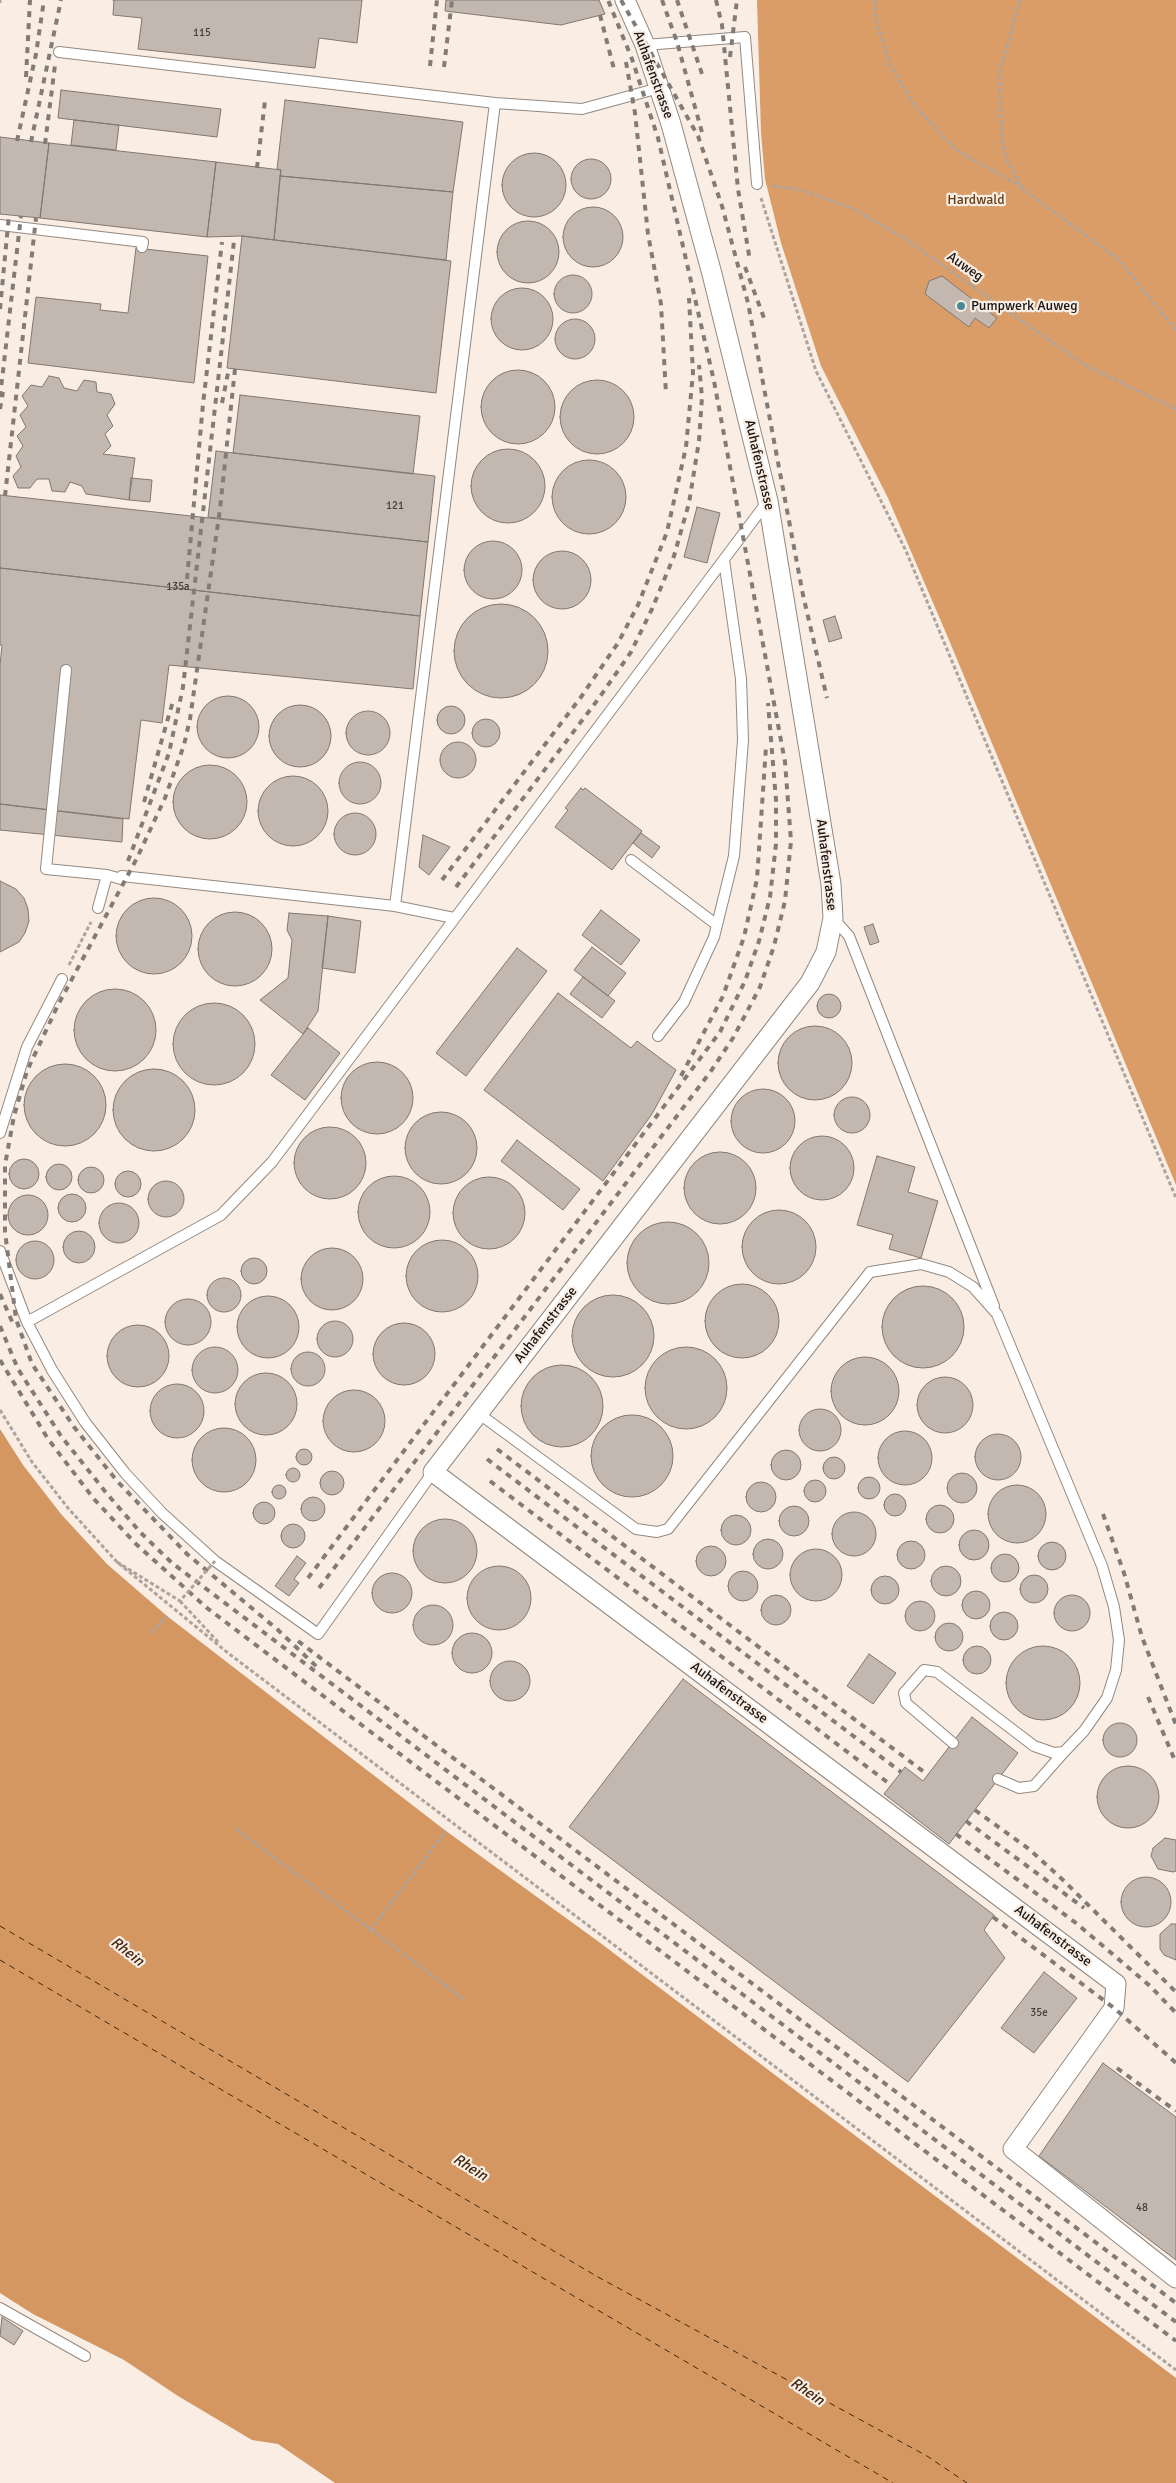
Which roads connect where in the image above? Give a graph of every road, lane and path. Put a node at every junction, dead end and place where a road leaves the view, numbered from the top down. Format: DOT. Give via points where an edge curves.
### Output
graph roads {
  1 [pos="625,0"];
  2 [pos="875,0"];
  3 [pos="1020,0"];
  4 [pos="645,45"];
  5 [pos="60,52"];
  6 [pos="660,88"];
  7 [pos="495,103"];
  8 [pos="757,184"];
  9 [pos="1022,188"];
  10 [pos="0,225"];
  11 [pos="142,247"];
  12 [pos="1176,330"];
  13 [pos="1176,408"];
  14 [pos="768,501"];
  15 [pos="724,560"];
  16 [pos="66,670"];
  17 [pos="631,860"];
  18 [pos="107,875"];
  19 [pos="395,906"];
  20 [pos="98,908"];
  21 [pos="454,918"];
  22 [pos="833,918"];
  23 [pos="718,925"];
  24 [pos="62,980"];
  25 [pos="658,1036"];
  26 [pos="0,1133"];
  27 [pos="1176,1198"];
  28 [pos="0,1251"];
  29 [pos="997,1314"];
  30 [pos="27,1322"];
  31 [pos="0,1410"];
  32 [pos="478,1413"];
  33 [pos="433,1472"];
  34 [pos="215,1561"];
  35 [pos="117,1562"];
  36 [pos="180,1601"];
  37 [pos="167,1616"];
  38 [pos="152,1633"];
  39 [pos="228,1653"];
  40 [pos="953,1743"];
  41 [pos="1064,1752"];
  42 [pos="998,1779"];
  43 [pos="236,1829"];
  44 [pos="446,1831"];
  45 [pos="370,1931"];
  46 [pos="465,2000"];
  47 [pos="1176,2278"];
  48 [pos="0,2308"];
  49 [pos="85,2356"];
  50 [pos="1176,2370"];
  1 -- 4 [label="street, Auhafenstrasse"];
  2 -- 9 [label="path" via="875,16 890,65 915,106 956,150"];
  3 -- 9 [label="path" via="999,74 1002,140 1006,158"];
  4 -- 6 [label="street, Auhafenstrasse"];
  4 -- 8 [label="lane" via="745,37"];
  5 -- 7 [label="lane"];
  6 -- 7 [label="lane" via="582,109"];
  6 -- 14 [label="street, Auhafenstrasse" via="712,274"];
  7 -- 19 [label="lane"];
  8 -- 13 [label="path, Auweg" via="797,189 852,208 910,242 1083,364"];
  8 -- 27 [label="path" via="816,371 906,551"];
  9 -- 12 [label="path" via="1119,260"];
  10 -- 11 [label="lane" via="143,242"];
  14 -- 15 [label="lane"];
  14 -- 22 [label="street, Auhafenstrasse" via="831,884"];
  15 -- 21 [label="lane"];
  15 -- 23 [label="lane" via="741,679 743,740 734,856"];
  16 -- 18 [label="lane" via="46,869"];
  17 -- 23 [label="lane"];
  18 -- 19 [label="lane" via="121,880 122,876"];
  18 -- 20 [label="lane"];
  19 -- 21 [label="lane"];
  20 -- 24 [label="path"];
  21 -- 30 [label="lane" via="272,1162 221,1215"];
  22 -- 29 [label="lane" via="849,936"];
  22 -- 32 [label="street, Auhafenstrasse" via="826,952 810,983"];
  23 -- 25 [label="lane" via="684,1002"];
  24 -- 26 [label="lane" via="28,1047"];
  28 -- 30 [label="lane"];
  29 -- 32 [label="lane" via="973,1286 949,1272 921,1264 870,1272 668,1529 658,1532 636,1529"];
  29 -- 41 [label="lane" via="1102,1566 1114,1607 1119,1640 1116,1670 1107,1698 1084,1731"];
  30 -- 34 [label="lane" via="85,1422 125,1473 162,1514"];
  31 -- 35 [label="path" via="32,1462"];
  32 -- 33 [label="street, Auhafenstrasse"];
  33 -- 34 [label="lane" via="318,1634"];
  33 -- 47 [label="street, Auhafenstrasse" via="1116,1984 1114,2008 1013,2149"];
  34 -- 36 [label="path, bridge"];
  35 -- 36 [label="path, bridge"];
  35 -- 39 [label="path"];
  36 -- 39 [label="path"];
  37 -- 38 [label="path"];
  39 -- 50 [label="path"];
  40 -- 41 [label="lane" via="910,1707 904,1698 904,1693 924,1670 937,1672 1034,1746 1054,1753"];
  41 -- 42 [label="lane" via="1034,1786 1019,1788"];
  43 -- 45 [label="path"];
  44 -- 45 [label="path"];
  45 -- 46 [label="path"];
  48 -- 49 [label="lane"];
}
